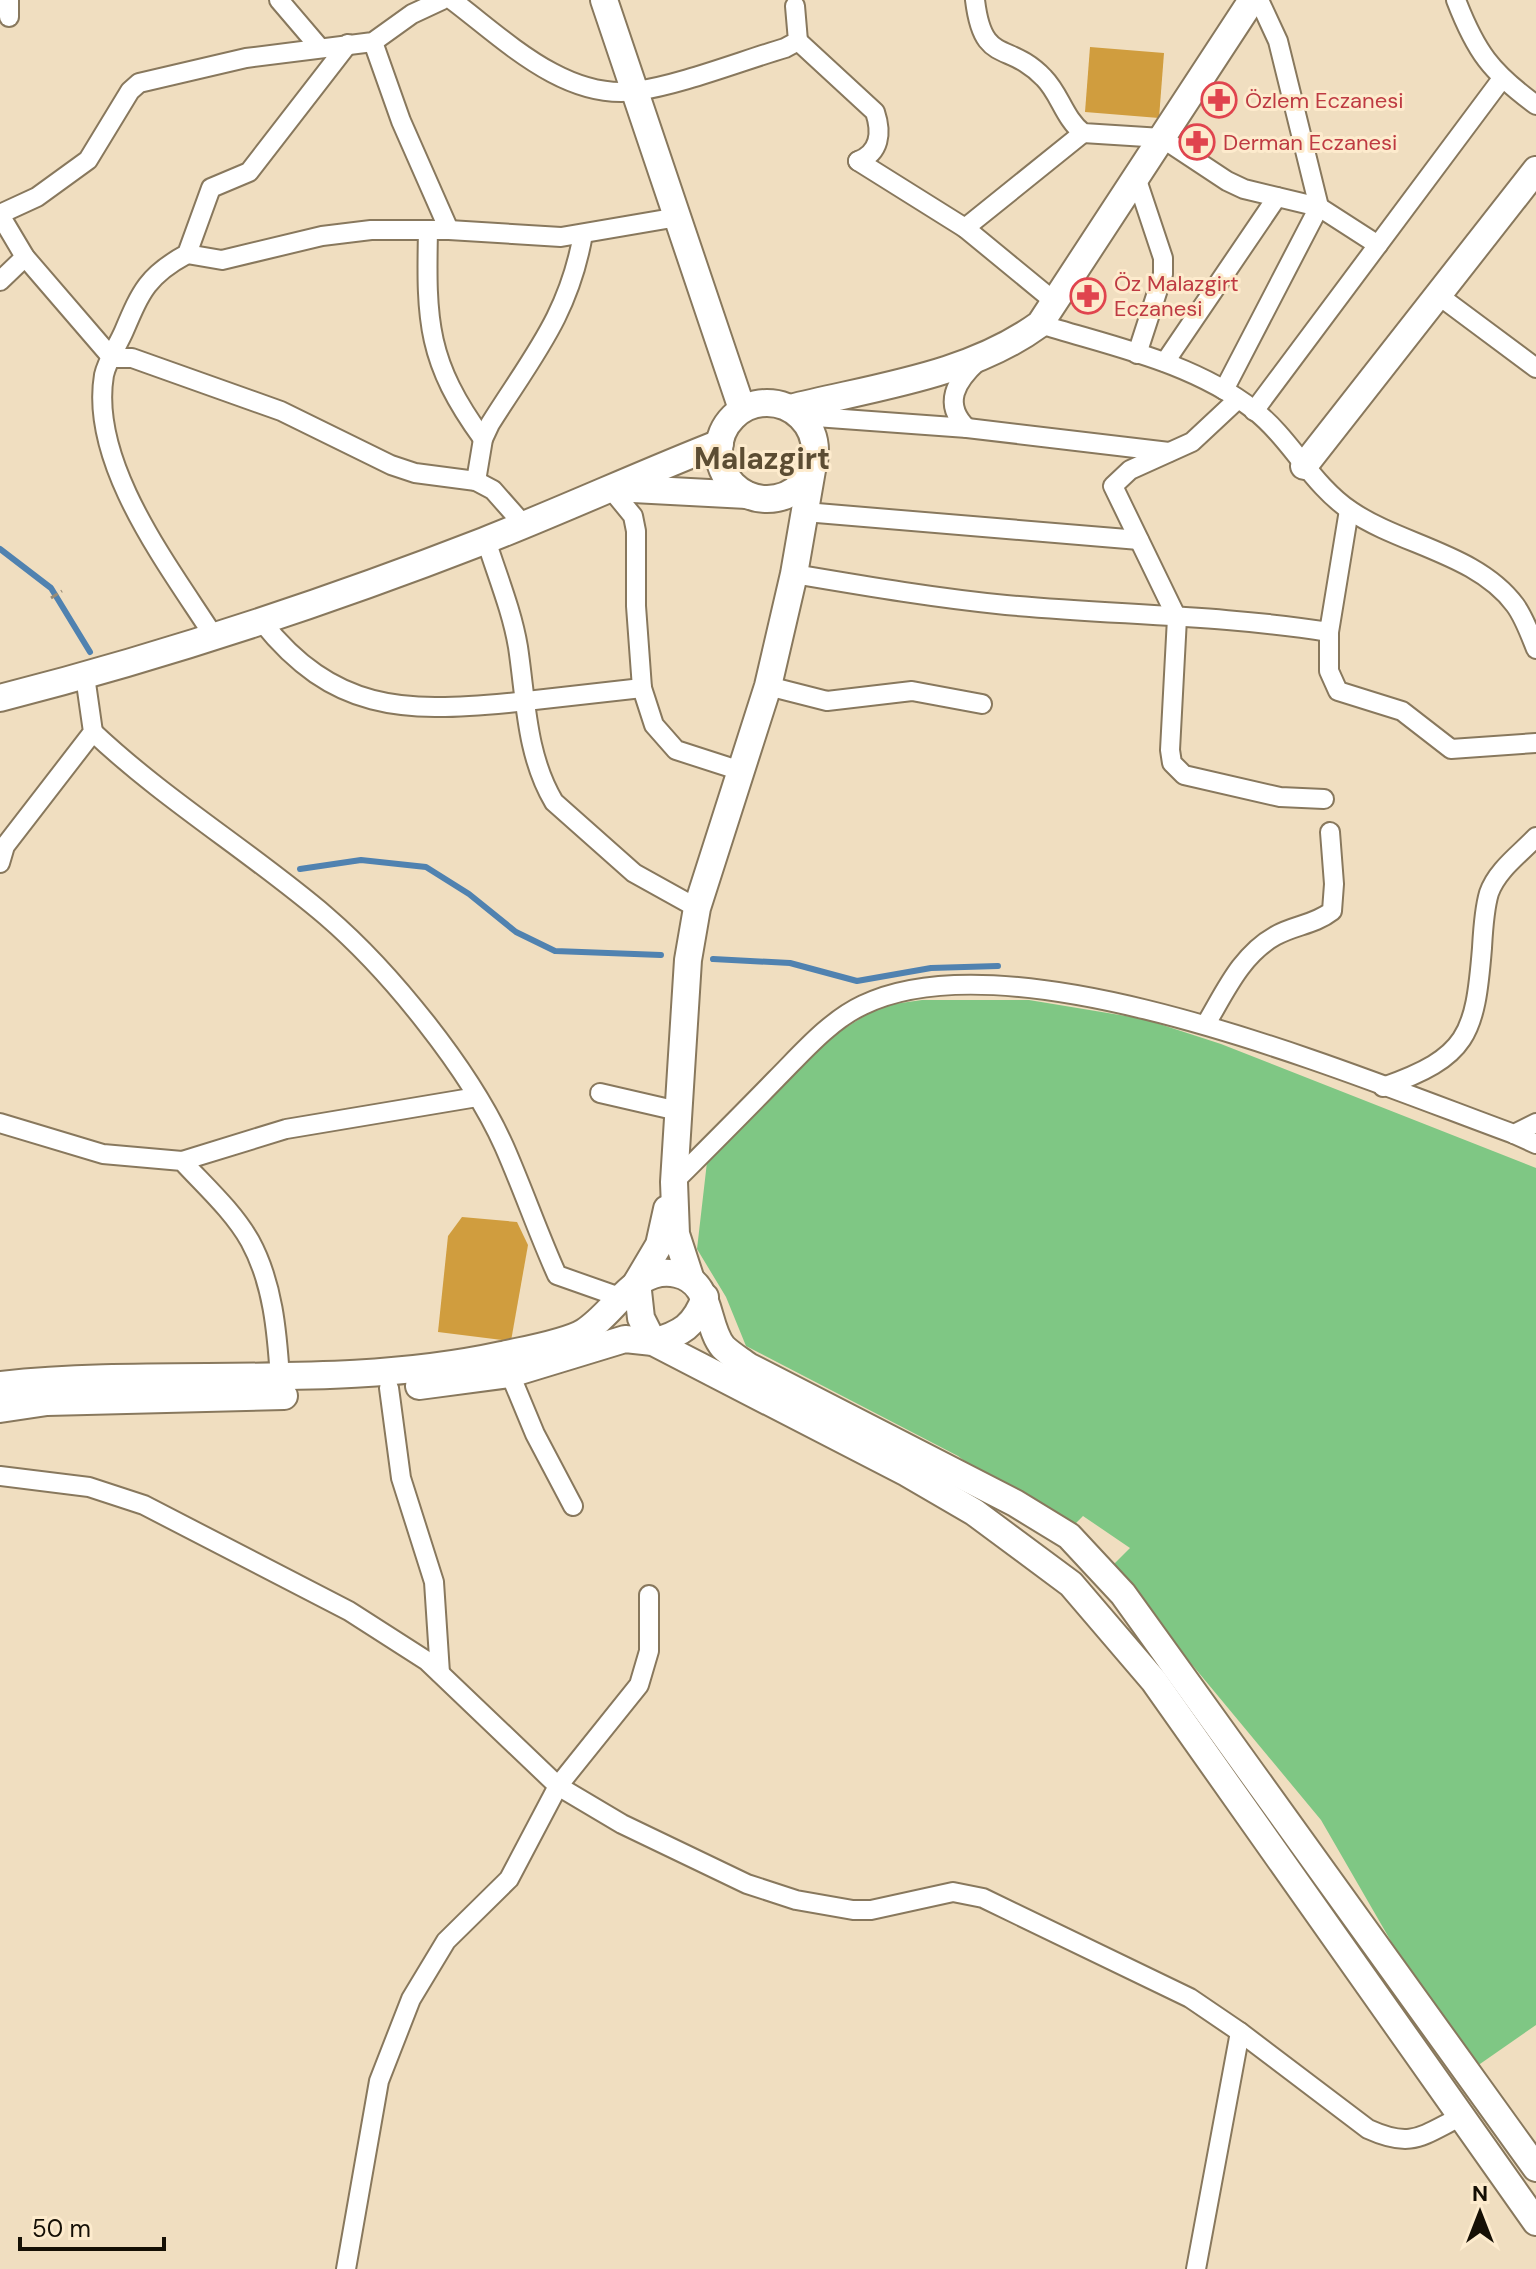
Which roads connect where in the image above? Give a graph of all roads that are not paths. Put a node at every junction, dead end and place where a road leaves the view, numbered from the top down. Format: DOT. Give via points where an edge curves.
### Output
graph roads {
  1 [pos="279,0"];
  2 [pos="442,0"];
  3 [pos="452,0"];
  4 [pos="604,0"];
  5 [pos="975,0"];
  6 [pos="1252,0"];
  7 [pos="1259,0"];
  8 [pos="1456,0"];
  9 [pos="795,6"];
  10 [pos="798,41"];
  11 [pos="373,42"];
  12 [pos="348,44"];
  13 [pos="320,48"];
  14 [pos="1501,80"];
  15 [pos="635,91"];
  16 [pos="1536,105"];
  17 [pos="1083,133"];
  18 [pos="1162,138"];
  19 [pos="1536,170"];
  20 [pos="1136,177"];
  21 [pos="1277,197"];
  22 [pos="1319,207"];
  23 [pos="0,214"];
  24 [pos="678,217"];
  25 [pos="965,228"];
  26 [pos="428,230"];
  27 [pos="449,230"];
  28 [pos="583,234"];
  29 [pos="1378,245"];
  30 [pos="187,254"];
  31 [pos="25,257"];
  32 [pos="0,281"];
  33 [pos="1438,295"];
  34 [pos="1048,313"];
  35 [pos="1137,354"];
  36 [pos="112,358"];
  37 [pos="981,358"];
  38 [pos="1165,362"];
  39 [pos="1536,368"];
  40 [pos="1231,395"];
  41 [pos="742,409"];
  42 [pos="1254,411"];
  43 [pos="796,412"];
  44 [pos="967,428"];
  45 [pos="483,439"];
  46 [pos="720,443"];
  47 [pos="1126,447"];
  48 [pos="1171,452"];
  49 [pos="1304,466"];
  50 [pos="812,470"];
  51 [pos="1130,470"];
  52 [pos="476,481"];
  53 [pos="608,488"];
  54 [pos="747,495"];
  55 [pos="778,498"];
  56 [pos="1349,510"];
  57 [pos="805,512"];
  58 [pos="523,524"];
  59 [pos="486,540"];
  60 [pos="1139,540"];
  61 [pos="794,574"];
  62 [pos="1177,618"];
  63 [pos="262,622"];
  64 [pos="1329,632"];
  65 [pos="213,635"];
  66 [pos="1536,649"];
  67 [pos="85,676"];
  68 [pos="768,686"];
  69 [pos="642,688"];
  70 [pos="0,698"];
  71 [pos="524,701"];
  72 [pos="982,704"];
  73 [pos="93,732"];
  74 [pos="1536,743"];
  75 [pos="741,771"];
  76 [pos="1324,799"];
  77 [pos="1330,832"];
  78 [pos="1536,837"];
  79 [pos="2,852"];
  80 [pos="697,908"];
  81 [pos="1206,1024"];
  82 [pos="1383,1087"];
  83 [pos="600,1093"];
  84 [pos="477,1097"];
  85 [pos="678,1111"];
  86 [pos="0,1123"];
  87 [pos="1536,1123"];
  88 [pos="1514,1134"];
  89 [pos="1536,1144"];
  90 [pos="182,1161"];
  91 [pos="674,1182"];
  92 [pos="698,1289"];
  93 [pos="633,1294"];
  94 [pos="653,1342"];
  95 [pos="510,1374"];
  96 [pos="280,1378"];
  97 [pos="0,1385"];
  98 [pos="389,1388"];
  99 [pos="0,1409"];
  100 [pos="0,1476"];
  101 [pos="573,1506"];
  102 [pos="649,1595"];
  103 [pos="440,1673"];
  104 [pos="558,1786"];
  105 [pos="1240,2032"];
  106 [pos="1462,2116"];
  107 [pos="1536,2168"];
  108 [pos="1536,2222"];
  109 [pos="346,2269"];
  110 [pos="1196,2269"];
  1 -- 13 [label="street"];
  2 -- 11 [label="street"];
  3 -- 15 [label="street" via="571,82"];
  4 -- 15 [label="main road"];
  5 -- 17 [label="street" via="980,33 987,43 1044,78"];
  6 -- 18 [label="main road"];
  7 -- 22 [label="street" via="1278,41"];
  8 -- 14 [label="street" via="1471,40"];
  9 -- 10 [label="street"];
  10 -- 15 [label="street"];
  10 -- 25 [label="street" via="875,112 877,148 858,161"];
  11 -- 12 [label="street"];
  11 -- 27 [label="street"];
  12 -- 13 [label="street"];
  12 -- 30 [label="street" via="249,172 211,188"];
  13 -- 23 [label="street" via="199,67 139,83 88,160 37,197"];
  14 -- 16 [label="street"];
  14 -- 29 [label="street"];
  15 -- 24 [label="main road"];
  17 -- 18 [label="street"];
  17 -- 25 [label="street"];
  18 -- 20 [label="main road"];
  18 -- 21 [label="street" via="1227,181"];
  19 -- 33 [label="main road"];
  20 -- 34 [label="main road"];
  20 -- 35 [label="street" via="1163,258 1163,274"];
  21 -- 22 [label="street"];
  21 -- 38 [label="street"];
  22 -- 29 [label="street"];
  22 -- 40 [label="street"];
  23 -- 31 [label="street"];
  24 -- 28 [label="street"];
  24 -- 41 [label="main road"];
  25 -- 34 [label="street"];
  26 -- 27 [label="street"];
  26 -- 30 [label="street" via="347,232 222,260"];
  26 -- 45 [label="street" via="432,344 456,402"];
  27 -- 28 [label="street"];
  28 -- 45 [label="street" via="549,337"];
  29 -- 42 [label="street"];
  30 -- 36 [label="street" via="156,271 146,284"];
  31 -- 32 [label="street"];
  31 -- 36 [label="street"];
  33 -- 39 [label="street"];
  33 -- 49 [label="main road"];
  34 -- 35 [label="street"];
  34 -- 37 [label="main road" via="1014,343"];
  35 -- 38 [label="street"];
  36 -- 52 [label="street" via="132,358 281,411 391,465"];
  36 -- 65 [label="street" via="102,392 113,458 134,506"];
  37 -- 43 [label="main road"];
  37 -- 44 [label="street" via="954,388 952,404"];
  38 -- 40 [label="street"];
  40 -- 42 [label="street"];
  40 -- 48 [label="street" via="1192,442"];
  41 -- 43 [label="main road" via="774,403"];
  41 -- 46 [label="main road"];
  42 -- 49 [label="street"];
  43 -- 44 [label="street"];
  43 -- 50 [label="main road" via="815,441"];
  44 -- 47 [label="street"];
  45 -- 52 [label="street"];
  46 -- 53 [label="main road"];
  46 -- 54 [label="main road" via="725,473"];
  47 -- 48 [label="street"];
  47 -- 51 [label="street"];
  48 -- 51 [label="street"];
  49 -- 56 [label="street"];
  50 -- 55 [label="main road" via="804,483"];
  50 -- 57 [label="main road"];
  51 -- 60 [label="street" via="1113,486"];
  52 -- 58 [label="street" via="493,490"];
  53 -- 54 [label="main road"];
  53 -- 58 [label="main road"];
  53 -- 69 [label="street" via="633,516 636,531"];
  54 -- 55 [label="main road"];
  55 -- 57 [label="main road"];
  56 -- 64 [label="street"];
  56 -- 66 [label="street" via="1496,587 1515,605"];
  57 -- 60 [label="street"];
  57 -- 61 [label="main road"];
  58 -- 59 [label="main road"];
  59 -- 63 [label="main road"];
  59 -- 71 [label="street" via="517,644"];
  60 -- 62 [label="street"];
  61 -- 62 [label="street" via="924,596"];
  61 -- 68 [label="main road"];
  62 -- 64 [label="street" via="1234,619"];
  62 -- 76 [label="street" via="1170,750 1177,771 1280,797"];
  63 -- 65 [label="main road"];
  63 -- 71 [label="street" via="283,648 315,672 394,706 445,710"];
  64 -- 74 [label="street" via="1329,671 1338,691 1394,707 1451,749"];
  65 -- 67 [label="main road"];
  67 -- 70 [label="main road"];
  67 -- 73 [label="street"];
  68 -- 72 [label="street" via="827,701 912,691"];
  68 -- 75 [label="main road"];
  69 -- 71 [label="street"];
  69 -- 75 [label="street" via="654,725 668,745"];
  71 -- 80 [label="street" via="539,772 554,802 634,873"];
  73 -- 79 [label="street"];
  73 -- 84 [label="street" via="141,777 328,918 391,982"];
  75 -- 80 [label="main road"];
  77 -- 81 [label="street" via="1332,911 1261,945 1231,981"];
  78 -- 82 [label="street" via="1489,893 1479,989 1461,1041 1435,1067"];
  80 -- 85 [label="main road" via="688,960"];
  81 -- 82 [label="street"];
  81 -- 91 [label="street" via="1017,987 941,984 906,989 861,1005 818,1037"];
  82 -- 88 [label="street"];
  83 -- 85 [label="street"];
  84 -- 90 [label="street" via="286,1129"];
  84 -- 93 [label="street" via="504,1145 557,1275"];
  85 -- 91 [label="main road"];
  86 -- 90 [label="street" via="103,1154"];
  87 -- 88 [label="street"];
  88 -- 89 [label="street"];
  90 -- 96 [label="street" via="232,1217 259,1260 271,1302"];
  91 -- 92 [label="main road" via="676,1234"];
  91 -- 93 [label="main road" via="659,1245"];
  92 -- 93 [label="main road" via="678,1274 657,1273"];
  92 -- 94 [label="main road" via="699,1316 685,1329"];
  92 -- 107 [label="main road" via="722,1346 748,1366 1069,1536 1123,1594"];
  93 -- 94 [label="main road"];
  93 -- 96 [label="main road" via="583,1333 505,1354 444,1366"];
  94 -- 95 [label="main road" via="625,1339"];
  94 -- 106 [label="main road" via="907,1473 974,1512 1071,1584 1154,1681"];
  95 -- 98 [label="main road"];
  95 -- 101 [label="street"];
  96 -- 97 [label="main road"];
  98 -- 99 [label="main road" via="47,1402"];
  98 -- 103 [label="street" via="401,1478 434,1582"];
  100 -- 103 [label="street" via="89,1487 144,1505 383,1630"];
  102 -- 104 [label="street" via="649,1651 639,1685"];
  103 -- 104 [label="street"];
  104 -- 105 [label="street" via="677,1853 796,1900 871,1910 953,1892 983,1898 1171,1987"];
  104 -- 109 [label="street" via="509,1879 446,1941 411,1999 379,2081"];
  105 -- 106 [label="street" via="1368,2129 1389,2138 1404,2142"];
  105 -- 110 [label="street"];
  106 -- 108 [label="main road"];
}
